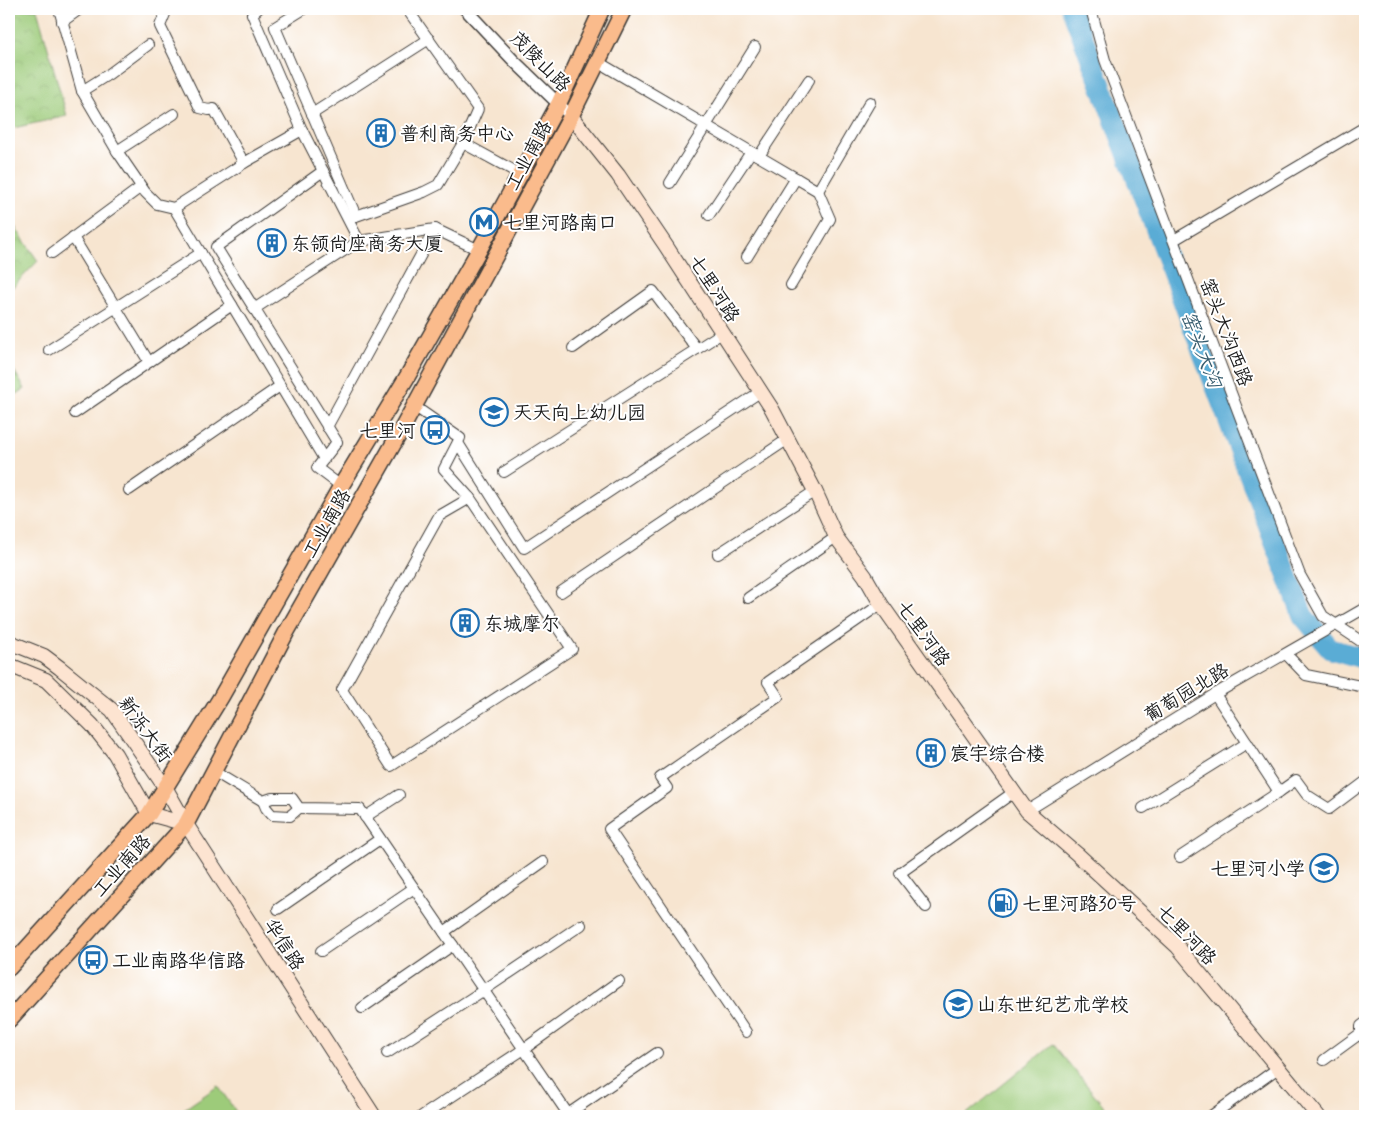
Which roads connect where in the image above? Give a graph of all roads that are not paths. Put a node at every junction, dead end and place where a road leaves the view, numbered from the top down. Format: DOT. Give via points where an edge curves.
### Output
graph roads {
  1 [pos="59,9"];
  2 [pos="80,9"];
  3 [pos="167,9"];
  4 [pos="258,9"];
  5 [pos="304,9"];
  6 [pos="407,9"];
  7 [pos="465,9"];
  8 [pos="602,9"];
  9 [pos="624,9"];
  10 [pos="1090,9"];
  11 [pos="62,22"];
  12 [pos="428,39"];
  13 [pos="148,45"];
  14 [pos="755,47"];
  15 [pos="598,62"];
  16 [pos="810,80"];
  17 [pos="82,91"];
  18 [pos="870,102"];
  19 [pos="559,103"];
  20 [pos="174,114"];
  21 [pos="312,114"];
  22 [pos="572,116"];
  23 [pos="706,125"];
  24 [pos="1365,127"];
  25 [pos="302,130"];
  26 [pos="463,143"];
  27 [pos="117,151"];
  28 [pos="755,154"];
  29 [pos="244,163"];
  30 [pos="323,171"];
  31 [pos="520,174"];
  32 [pos="796,178"];
  33 [pos="670,183"];
  34 [pos="141,186"];
  35 [pos="818,192"];
  36 [pos="174,208"];
  37 [pos="709,215"];
  38 [pos="435,229"];
  39 [pos="73,237"];
  40 [pos="1174,240"];
  41 [pos="359,241"];
  42 [pos="478,250"];
  43 [pos="52,252"];
  44 [pos="200,252"];
  45 [pos="747,257"];
  46 [pos="791,285"];
  47 [pos="232,305"];
  48 [pos="114,308"];
  49 [pos="254,309"];
  50 [pos="722,333"];
  51 [pos="573,348"];
  52 [pos="697,349"];
  53 [pos="49,350"];
  54 [pos="149,362"];
  55 [pos="280,386"];
  56 [pos="760,392"];
  57 [pos="414,406"];
  58 [pos="75,413"];
  59 [pos="328,426"];
  60 [pos="788,439"];
  61 [pos="458,443"];
  62 [pos="324,459"];
  63 [pos="504,472"];
  64 [pos="340,486"];
  65 [pos="129,490"];
  66 [pos="815,491"];
  67 [pos="470,498"];
  68 [pos="836,537"];
  69 [pos="718,554"];
  70 [pos="561,592"];
  71 [pos="748,598"];
  72 [pos="880,604"];
  73 [pos="1365,608"];
  74 [pos="1336,625"];
  75 [pos="9,642"];
  76 [pos="1365,644"];
  77 [pos="1286,654"];
  78 [pos="9,666"];
  79 [pos="1365,687"];
  80 [pos="1215,694"];
  81 [pos="1247,743"];
  82 [pos="213,771"];
  83 [pos="1365,782"];
  84 [pos="165,787"];
  85 [pos="1014,792"];
  86 [pos="1279,792"];
  87 [pos="399,795"];
  88 [pos="263,800"];
  89 [pos="299,808"];
  90 [pos="1143,808"];
  91 [pos="1027,811"];
  92 [pos="149,814"];
  93 [pos="365,817"];
  94 [pos="186,824"];
  95 [pos="380,839"];
  96 [pos="1180,857"];
  97 [pos="543,862"];
  98 [pos="414,888"];
  99 [pos="926,907"];
  100 [pos="278,909"];
  101 [pos="581,925"];
  102 [pos="444,932"];
  103 [pos="453,945"];
  104 [pos="321,951"];
  105 [pos="12,958"];
  106 [pos="619,981"];
  107 [pos="484,990"];
  108 [pos="362,1008"];
  109 [pos="9,1020"];
  110 [pos="746,1032"];
  111 [pos="1364,1032"];
  112 [pos="524,1049"];
  113 [pos="387,1053"];
  114 [pos="657,1053"];
  115 [pos="1324,1060"];
  116 [pos="1278,1068"];
  117 [pos="566,1115"];
  118 [pos="374,1116"];
  119 [pos="422,1116"];
  120 [pos="1211,1116"];
  121 [pos="1318,1116"];
  1 -- 11 [label="street"];
  2 -- 11 [label="street"];
  3 -- 29 [label="street" via="160,26 196,100 200,108 214,109"];
  4 -- 25 [label="street" via="252,14"];
  5 -- 21 [label="street" via="275,27"];
  6 -- 12 [label="street"];
  7 -- 19 [label="street, 茂陵山路"];
  8 -- 19 [label="main road, 工业南路"];
  9 -- 15 [label="main road, 工业南路"];
  10 -- 40 [label="street, 窑头大沟西路" via="1105,60"];
  11 -- 17 [label="street"];
  12 -- 21 [label="street"];
  12 -- 26 [label="street" via="478,109"];
  13 -- 17 [label="street"];
  14 -- 23 [label="street"];
  15 -- 22 [label="main road, 工业南路"];
  15 -- 23 [label="street"];
  16 -- 28 [label="street"];
  17 -- 27 [label="street"];
  18 -- 35 [label="street"];
  19 -- 22 [label="street, 茂陵山路"];
  19 -- 31 [label="main road, 工业南路"];
  20 -- 27 [label="street"];
  21 -- 26 [label="street" via="356,216 438,185"];
  22 -- 50 [label="main road, 七里河路" via="618,175"];
  22 -- 57 [label="main road, 工业南路"];
  23 -- 28 [label="street"];
  23 -- 33 [label="street"];
  24 -- 40 [label="street"];
  25 -- 29 [label="street"];
  25 -- 30 [label="street"];
  26 -- 31 [label="street"];
  27 -- 34 [label="street"];
  28 -- 32 [label="street"];
  28 -- 37 [label="street"];
  29 -- 36 [label="street"];
  30 -- 41 [label="street"];
  30 -- 49 [label="street" via="216,247"];
  31 -- 42 [label="main road, 工业南路"];
  32 -- 35 [label="street"];
  32 -- 45 [label="street"];
  34 -- 36 [label="street" via="158,204"];
  34 -- 39 [label="street"];
  35 -- 46 [label="street" via="830,219"];
  36 -- 44 [label="street"];
  38 -- 41 [label="street"];
  38 -- 42 [label="street"];
  38 -- 59 [label="street"];
  39 -- 43 [label="street"];
  39 -- 48 [label="street"];
  40 -- 74 [label="street, 窑头大沟西路" via="1300,574 1323,616"];
  41 -- 49 [label="street"];
  42 -- 64 [label="main road, 工业南路" via="407,377"];
  44 -- 47 [label="street"];
  44 -- 48 [label="street"];
  47 -- 54 [label="street"];
  47 -- 55 [label="street"];
  48 -- 53 [label="street"];
  48 -- 54 [label="street"];
  49 -- 59 [label="street"];
  50 -- 52 [label="street"];
  50 -- 56 [label="main road, 七里河路"];
  51 -- 52 [label="street" via="653,292"];
  52 -- 63 [label="street"];
  54 -- 58 [label="street"];
  55 -- 62 [label="street"];
  55 -- 65 [label="street"];
  56 -- 60 [label="main road, 七里河路"];
  56 -- 61 [label="street" via="524,548"];
  57 -- 61 [label="street" via="460,438"];
  57 -- 82 [label="main road, 工业南路" via="286,633"];
  59 -- 62 [label="street" via="338,442"];
  60 -- 66 [label="main road, 七里河路"];
  60 -- 70 [label="street"];
  61 -- 67 [label="street" via="444,469"];
  62 -- 64 [label="street" via="317,468"];
  64 -- 84 [label="main road, 工业南路" via="221,697"];
  66 -- 68 [label="main road, 七里河路"];
  66 -- 69 [label="street"];
  67 -- 67 [label="street" via="439,516 342,690 392,766 572,648"];
  68 -- 71 [label="street"];
  68 -- 72 [label="main road, 七里河路" via="865,576"];
  72 -- 85 [label="main road, 七里河路"];
  72 -- 110 [label="street" via="768,682 778,697 660,778 667,788 609,829"];
  73 -- 74 [label="street, 葡萄园北路"];
  74 -- 76 [label="street, 窑头大沟西路"];
  74 -- 77 [label="street, 葡萄园北路"];
  75 -- 84 [label="main road, 新泺大街" via="44,656 112,710"];
  77 -- 79 [label="street" via="1306,675"];
  77 -- 80 [label="street, 葡萄园北路"];
  78 -- 92 [label="main road" via="46,680 92,725 115,754"];
  80 -- 81 [label="street"];
  80 -- 91 [label="street, 葡萄园北路"];
  81 -- 86 [label="street"];
  81 -- 90 [label="street"];
  82 -- 88 [label="street"];
  82 -- 94 [label="main road, 工业南路"];
  83 -- 86 [label="street" via="1329,809 1307,795 1296,780"];
  84 -- 92 [label="main road, 工业南路"];
  84 -- 94 [label="main road, 新泺大街"];
  85 -- 91 [label="main road, 七里河路"];
  85 -- 99 [label="street" via="900,873"];
  86 -- 96 [label="street"];
  87 -- 93 [label="street"];
  88 -- 89 [label="street" via="292,798"];
  88 -- 89 [label="street" via="272,815 290,816"];
  89 -- 93 [label="street" via="360,809"];
  91 -- 116 [label="main road, 七里河路" via="1177,946"];
  92 -- 94 [label="main road"];
  92 -- 105 [label="main road, 工业南路"];
  93 -- 95 [label="street"];
  94 -- 109 [label="main road, 工业南路"];
  94 -- 118 [label="main road, 华信路"];
  95 -- 98 [label="street"];
  95 -- 100 [label="street"];
  97 -- 102 [label="street"];
  98 -- 102 [label="street"];
  98 -- 104 [label="street"];
  101 -- 107 [label="street"];
  102 -- 103 [label="street"];
  103 -- 107 [label="street"];
  103 -- 108 [label="street"];
  106 -- 112 [label="street"];
  107 -- 112 [label="street"];
  107 -- 113 [label="street"];
  111 -- 115 [label="street"];
  112 -- 117 [label="street"];
  112 -- 119 [label="street"];
  114 -- 117 [label="street"];
  116 -- 120 [label="street"];
  116 -- 121 [label="main road, 七里河路"];
}
